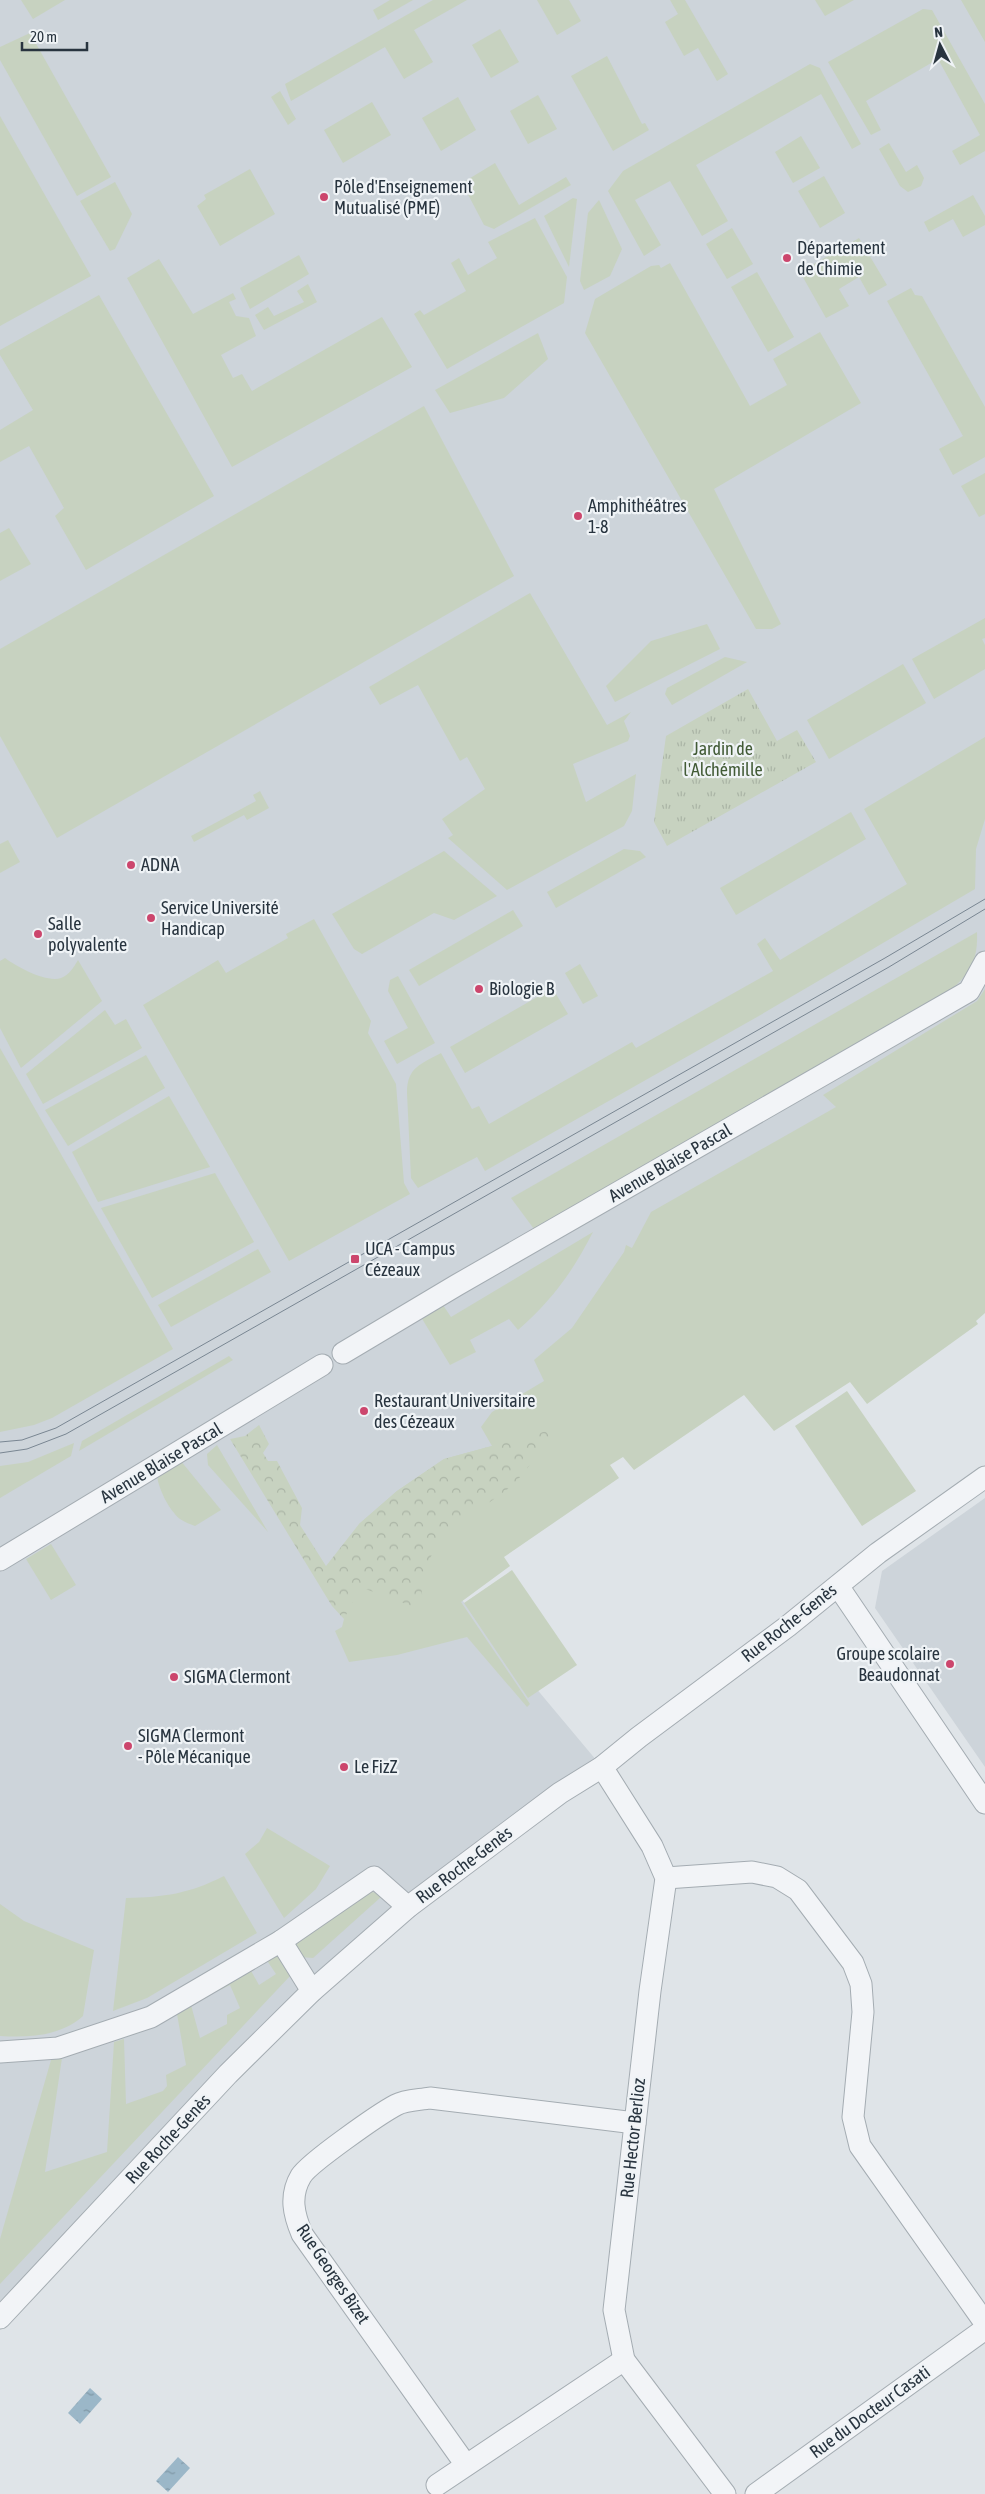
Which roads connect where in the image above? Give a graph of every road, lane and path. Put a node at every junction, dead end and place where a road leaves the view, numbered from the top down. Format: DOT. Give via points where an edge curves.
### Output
graph roads {
  1 [pos="985,962"];
  2 [pos="343,1353"];
  3 [pos="322,1366"];
  4 [pos="985,1477"];
  5 [pos="0,1560"];
  6 [pos="838,1586"];
  7 [pos="602,1767"];
  8 [pos="985,1803"];
  9 [pos="666,1878"];
  10 [pos="408,1907"];
  11 [pos="281,1941"];
  12 [pos="312,1991"];
  13 [pos="0,2052"];
  14 [pos="635,2123"];
  15 [pos="0,2318"];
  16 [pos="985,2323"];
  17 [pos="985,2329"];
  18 [pos="624,2360"];
  19 [pos="466,2464"];
  20 [pos="437,2485"];
  21 [pos="725,2494"];
  22 [pos="756,2494"];
  1 -- 2 [label="street, Avenue Blaise Pascal" via="969,991 457,1284"];
  3 -- 5 [label="street, Avenue Blaise Pascal"];
  4 -- 6 [label="street, Rue Roche-Genès" via="878,1553"];
  6 -- 7 [label="street, Rue Roche-Genès"];
  6 -- 8 [label="street"];
  7 -- 9 [label="street" via="652,1846"];
  7 -- 10 [label="street, Rue Roche-Genès" via="560,1793"];
  9 -- 14 [label="street, Rue Hector Berlioz"];
  9 -- 16 [label="street" via="752,1872 778,1877 798,1890 853,1963 861,1984 863,2012 853,2117 860,2146"];
  10 -- 11 [label="street" via="374,1877"];
  10 -- 12 [label="street, Rue Roche-Genès"];
  11 -- 12 [label="street"];
  11 -- 13 [label="street" via="151,2017 58,2048"];
  12 -- 15 [label="street, Rue Roche-Genès" via="228,2074"];
  14 -- 18 [label="street, Rue Hector Berlioz" via="614,2310"];
  14 -- 19 [label="street, Rue Georges Bizet" via="430,2098 398,2104 315,2161 301,2176 294,2195 293,2215 302,2234"];
  17 -- 22 [label="street, Rue du Docteur Casati"];
  18 -- 19 [label="street"];
  18 -- 21 [label="street, Rue Hector Berlioz"];
  19 -- 20 [label="street"];
}
